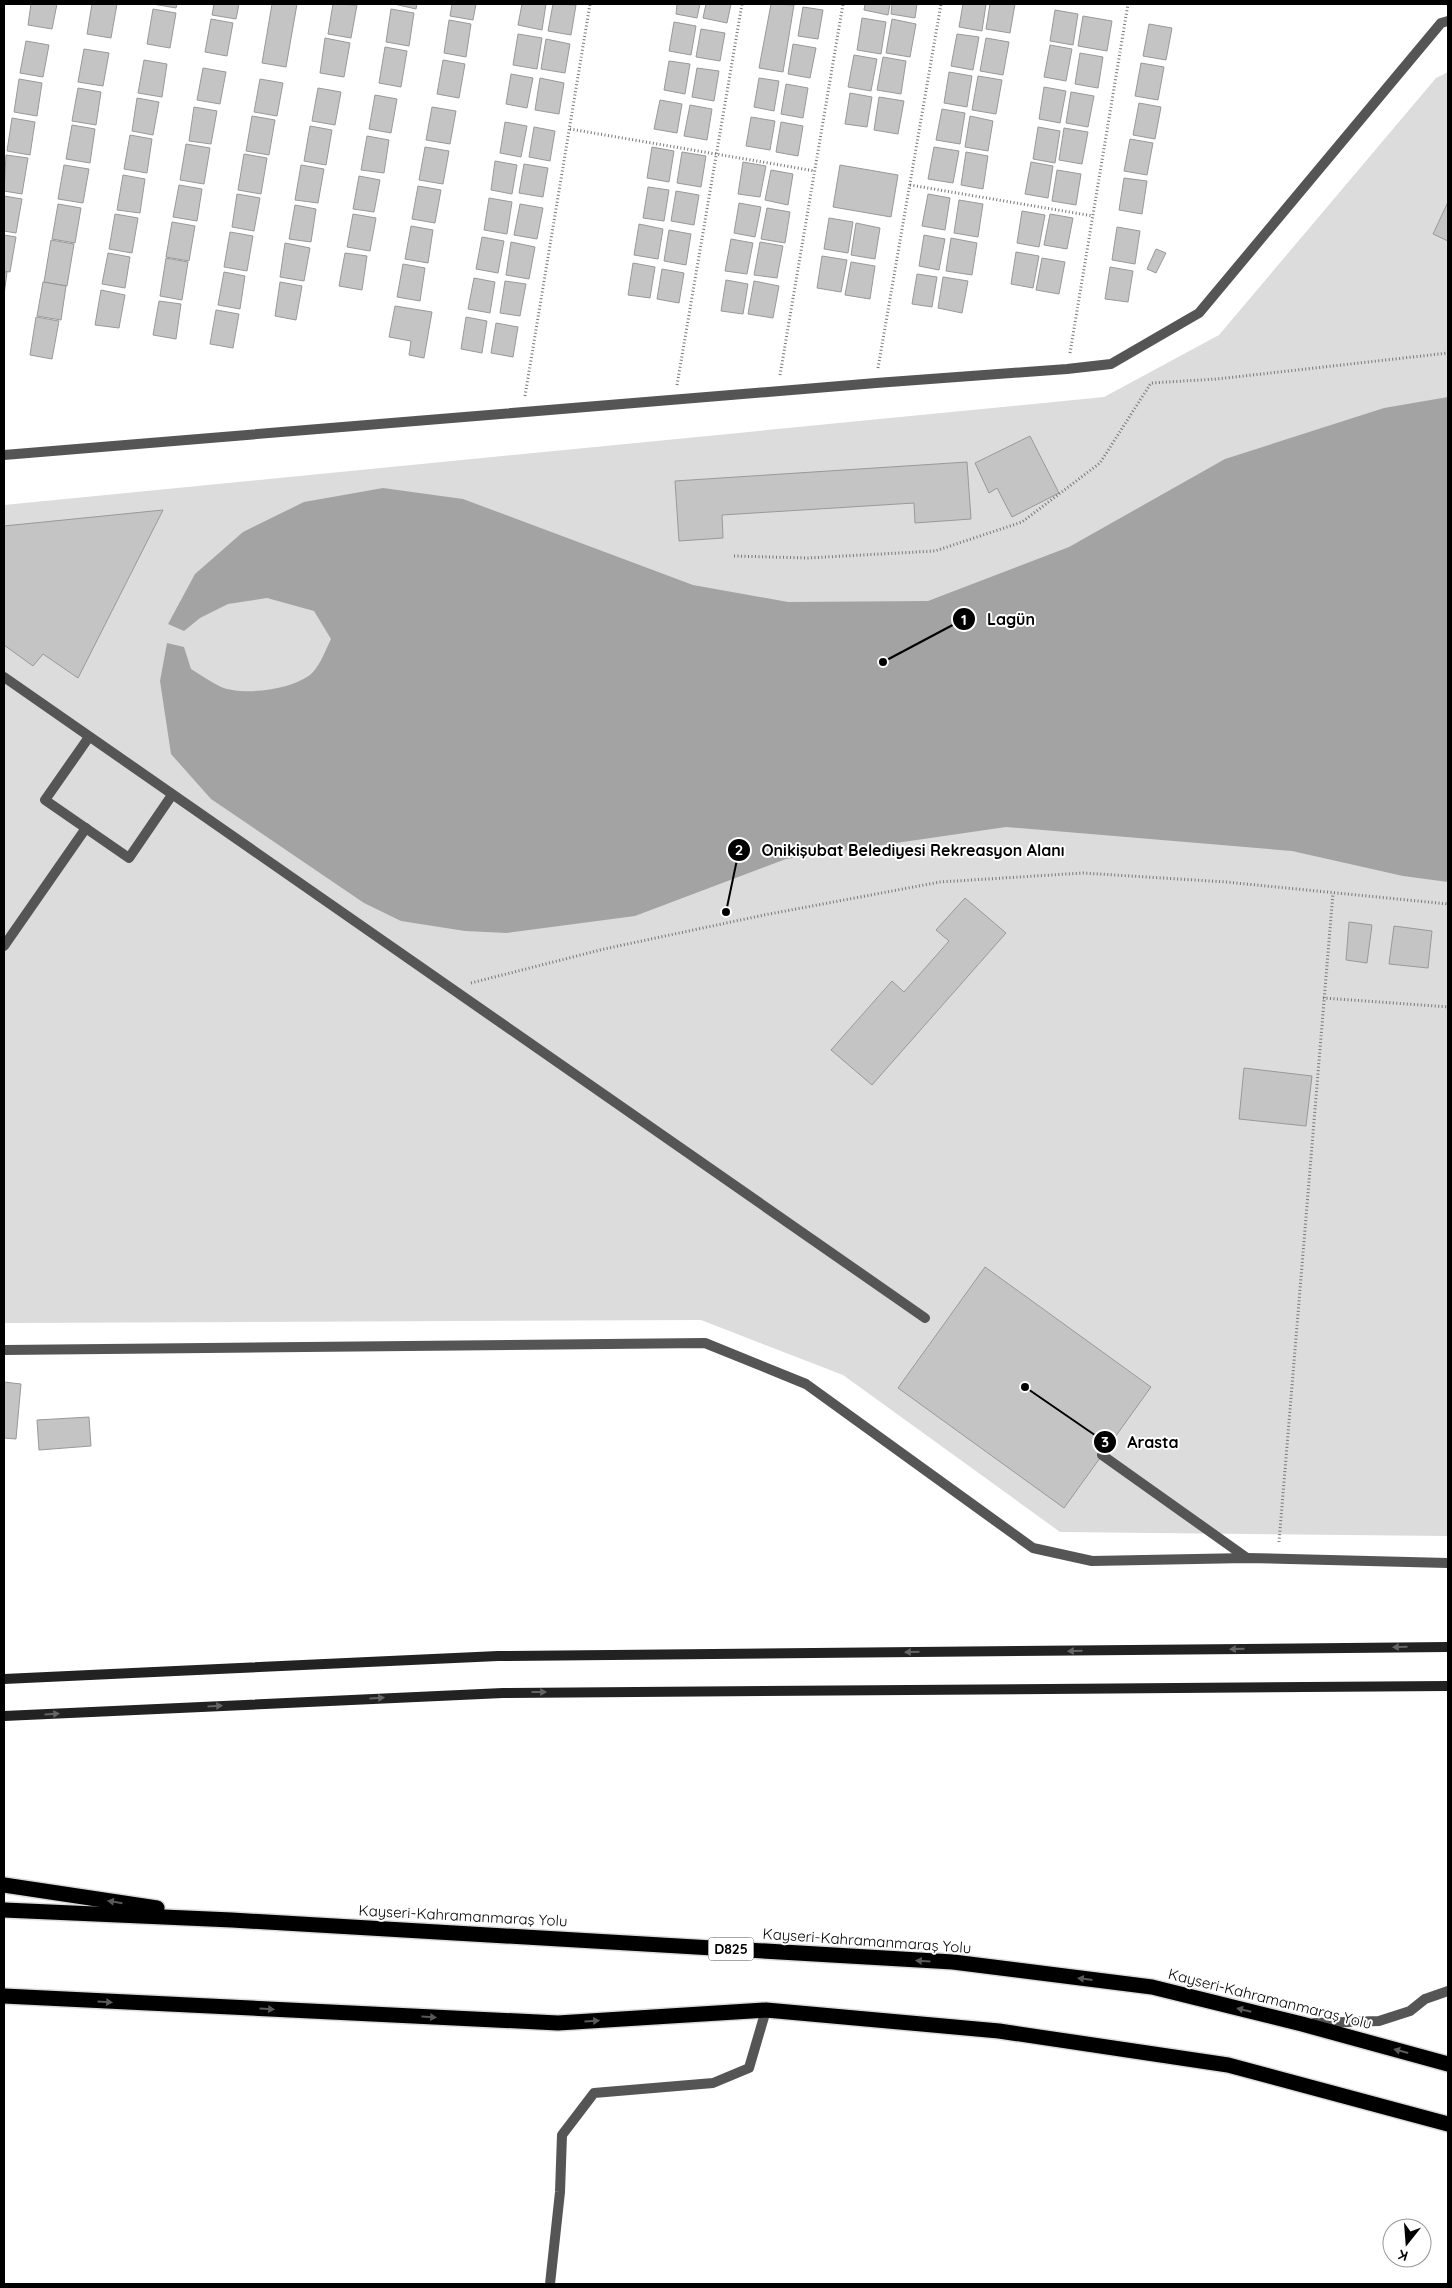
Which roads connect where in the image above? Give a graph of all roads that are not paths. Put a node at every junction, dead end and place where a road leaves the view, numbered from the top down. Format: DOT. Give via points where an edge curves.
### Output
graph roads {
  1 [pos="1448,21"];
  2 [pos="4,455"];
  3 [pos="4,678"];
  4 [pos="89,737"];
  5 [pos="172,795"];
  6 [pos="86,828"];
  7 [pos="4,946"];
  8 [pos="925,1318"];
  9 [pos="4,1350"];
  10 [pos="1102,1455"];
  11 [pos="1247,1558"];
  12 [pos="1448,1563"];
  13 [pos="1448,1647"];
  14 [pos="4,1679"];
  15 [pos="1448,1686"];
  16 [pos="4,1716"];
  17 [pos="4,1885"];
  18 [pos="4,1910"];
  19 [pos="232,1920"];
  20 [pos="1448,1991"];
  21 [pos="4,1996"];
  22 [pos="79,2001"];
  23 [pos="4,2007"];
  24 [pos="766,2010"];
  25 [pos="1302,2024"];
  26 [pos="1448,2064"];
  27 [pos="1448,2124"];
  28 [pos="550,2284"];
  1 -- 2 [label="street" via="1441,23 1199,313 1111,364"];
  3 -- 4 [label="street"];
  4 -- 5 [label="street"];
  4 -- 6 [label="street" via="45,800"];
  5 -- 6 [label="street" via="129,858"];
  5 -- 8 [label="street"];
  6 -- 7 [label="street"];
  9 -- 11 [label="street" via="705,1343 806,1384 1033,1548 1092,1561"];
  10 -- 11 [label="street"];
  11 -- 12 [label="street"];
  13 -- 14 [label="street, one-way" via="498,1656"];
  16 -- 15 [label="street, one-way" via="503,1692"];
  19 -- 17 [label="highway, one-way"];
  18 -- 19 [label="highway, Kayseri-Kahramanmaraş Yolu / D825"];
  25 -- 19 [label="highway, Kayseri-Kahramanmaraş Yolu / D825, one-way" via="1152,1987 953,1962"];
  20 -- 25 [label="street" via="1425,1999 1410,2011 1379,2021"];
  21 -- 22 [label="highway"];
  22 -- 23 [label="highway"];
  22 -- 24 [label="highway, one-way" via="558,2023"];
  24 -- 27 [label="highway" via="999,2031 1228,2065"];
  24 -- 28 [label="street" via="749,2068 713,2082 594,2093 562,2135 560,2192"];
  26 -- 25 [label="highway, Kayseri-Kahramanmaraş Yolu / D825, one-way"];
}
